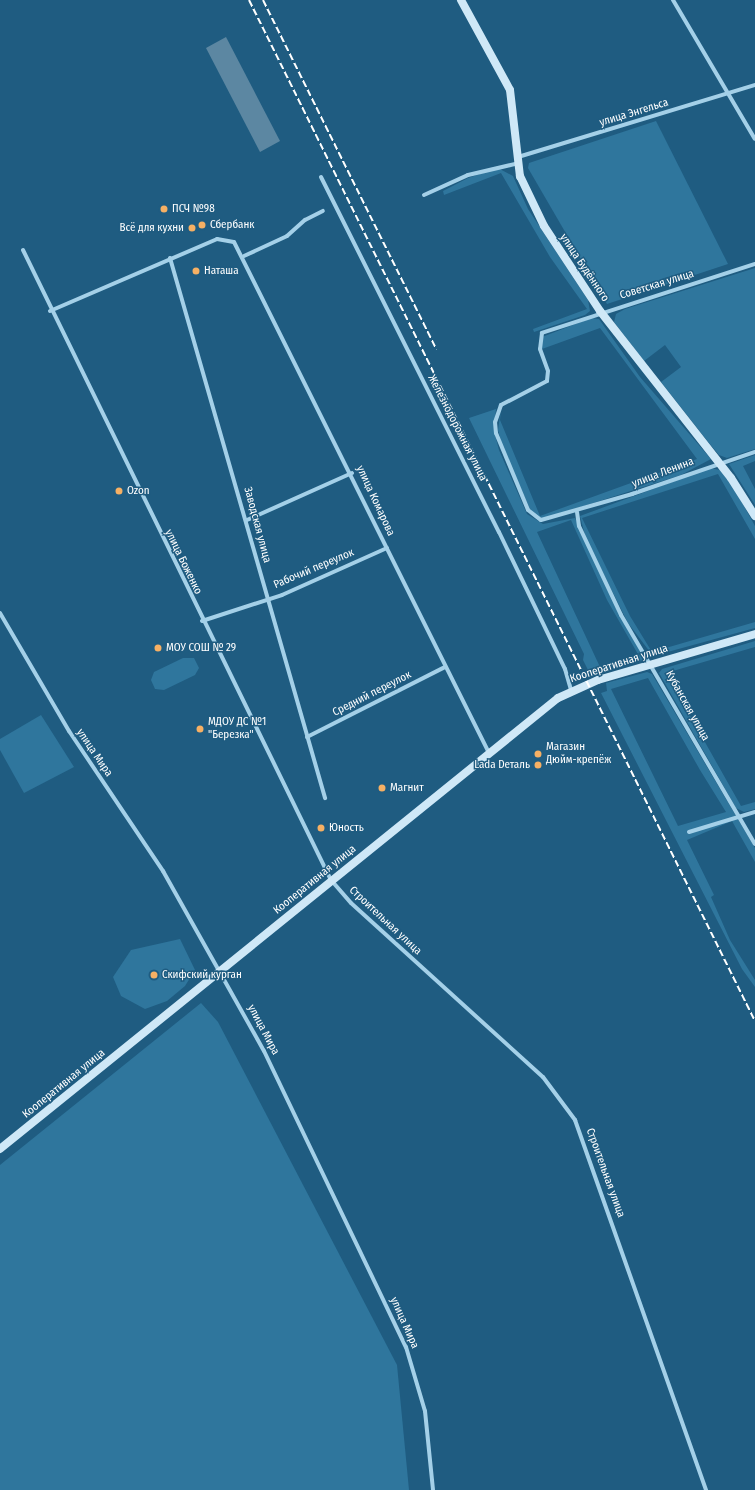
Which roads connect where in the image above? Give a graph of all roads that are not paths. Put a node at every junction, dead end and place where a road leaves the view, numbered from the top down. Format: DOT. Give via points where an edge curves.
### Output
graph roads {
  1 [pos="461,0"];
  2 [pos="673,0"];
  3 [pos="755,86"];
  4 [pos="730,93"];
  5 [pos="755,139"];
  6 [pos="518,160"];
  7 [pos="322,177"];
  8 [pos="424,196"];
  9 [pos="323,211"];
  10 [pos="23,250"];
  11 [pos="244,256"];
  12 [pos="170,258"];
  13 [pos="755,264"];
  14 [pos="50,311"];
  15 [pos="600,312"];
  16 [pos="755,452"];
  17 [pos="717,462"];
  18 [pos="352,473"];
  19 [pos="577,512"];
  20 [pos="755,516"];
  21 [pos="247,520"];
  22 [pos="387,548"];
  23 [pos="267,597"];
  24 [pos="0,613"];
  25 [pos="202,621"];
  26 [pos="755,634"];
  27 [pos="653,664"];
  28 [pos="445,667"];
  29 [pos="571,690"];
  30 [pos="306,737"];
  31 [pos="489,753"];
  32 [pos="324,798"];
  33 [pos="755,812"];
  34 [pos="738,817"];
  35 [pos="689,832"];
  36 [pos="755,844"];
  37 [pos="332,880"];
  38 [pos="220,970"];
  39 [pos="0,1149"];
  40 [pos="433,1490"];
  41 [pos="706,1490"];
  1 -- 6 [label="street, улица Будённого" via="510,90"];
  2 -- 4 [label="street"];
  3 -- 4 [label="street, улица Энгельса"];
  4 -- 5 [label="street"];
  4 -- 6 [label="street, улица Энгельса"];
  6 -- 8 [label="street, улица Энгельса" via="468,175"];
  6 -- 15 [label="street, улица Будённого" via="530,203"];
  7 -- 29 [label="street, Железнодорожная улица" via="499,532 564,669"];
  9 -- 11 [label="street" via="305,220 287,236"];
  10 -- 14 [label="street, улица Боженко"];
  11 -- 12 [label="street, улица Комарова" via="234,242 217,239"];
  11 -- 18 [label="street, улица Комарова"];
  12 -- 14 [label="street"];
  12 -- 21 [label="street, Заводская улица"];
  13 -- 15 [label="street, Советская улица"];
  14 -- 25 [label="street, улица Боженко"];
  15 -- 17 [label="street, улица Будённого"];
  15 -- 19 [label="street, Советская улица" via="542,333 540,349 548,371 547,381 501,405 496,415 496,434 528,510 534,517 551,520"];
  16 -- 17 [label="street, улица Ленина"];
  17 -- 19 [label="street, улица Ленина"];
  17 -- 20 [label="street, улица Будённого"];
  18 -- 21 [label="street"];
  18 -- 22 [label="street, улица Комарова"];
  19 -- 27 [label="street, Кубанская улица" via="578,526 621,615"];
  21 -- 23 [label="street, Заводская улица"];
  22 -- 23 [label="street, Рабочий переулок" via="282,595"];
  22 -- 28 [label="street, улица Комарова"];
  23 -- 25 [label="street, Рабочий переулок"];
  23 -- 30 [label="street, Заводская улица"];
  24 -- 38 [label="street, улица Мира" via="69,731 163,871"];
  25 -- 37 [label="street, улица Боженко"];
  26 -- 27 [label="street, Кооперативная улица"];
  27 -- 29 [label="street, Кооперативная улица"];
  27 -- 34 [label="street, Кубанская улица"];
  28 -- 30 [label="street, Средний переулок"];
  28 -- 31 [label="street, улица Комарова"];
  29 -- 31 [label="street, Кооперативная улица"];
  30 -- 32 [label="street, Заводская улица"];
  31 -- 37 [label="street, Кооперативная улица"];
  33 -- 34 [label="street"];
  34 -- 35 [label="street"];
  34 -- 36 [label="street, Кубанская улица"];
  37 -- 38 [label="street, Кооперативная улица"];
  37 -- 41 [label="street, Строительная улица" via="351,903 535,1069 575,1120"];
  38 -- 39 [label="street, Кооперативная улица"];
  38 -- 40 [label="street, улица Мира" via="264,1050 406,1347 425,1411"];
}
